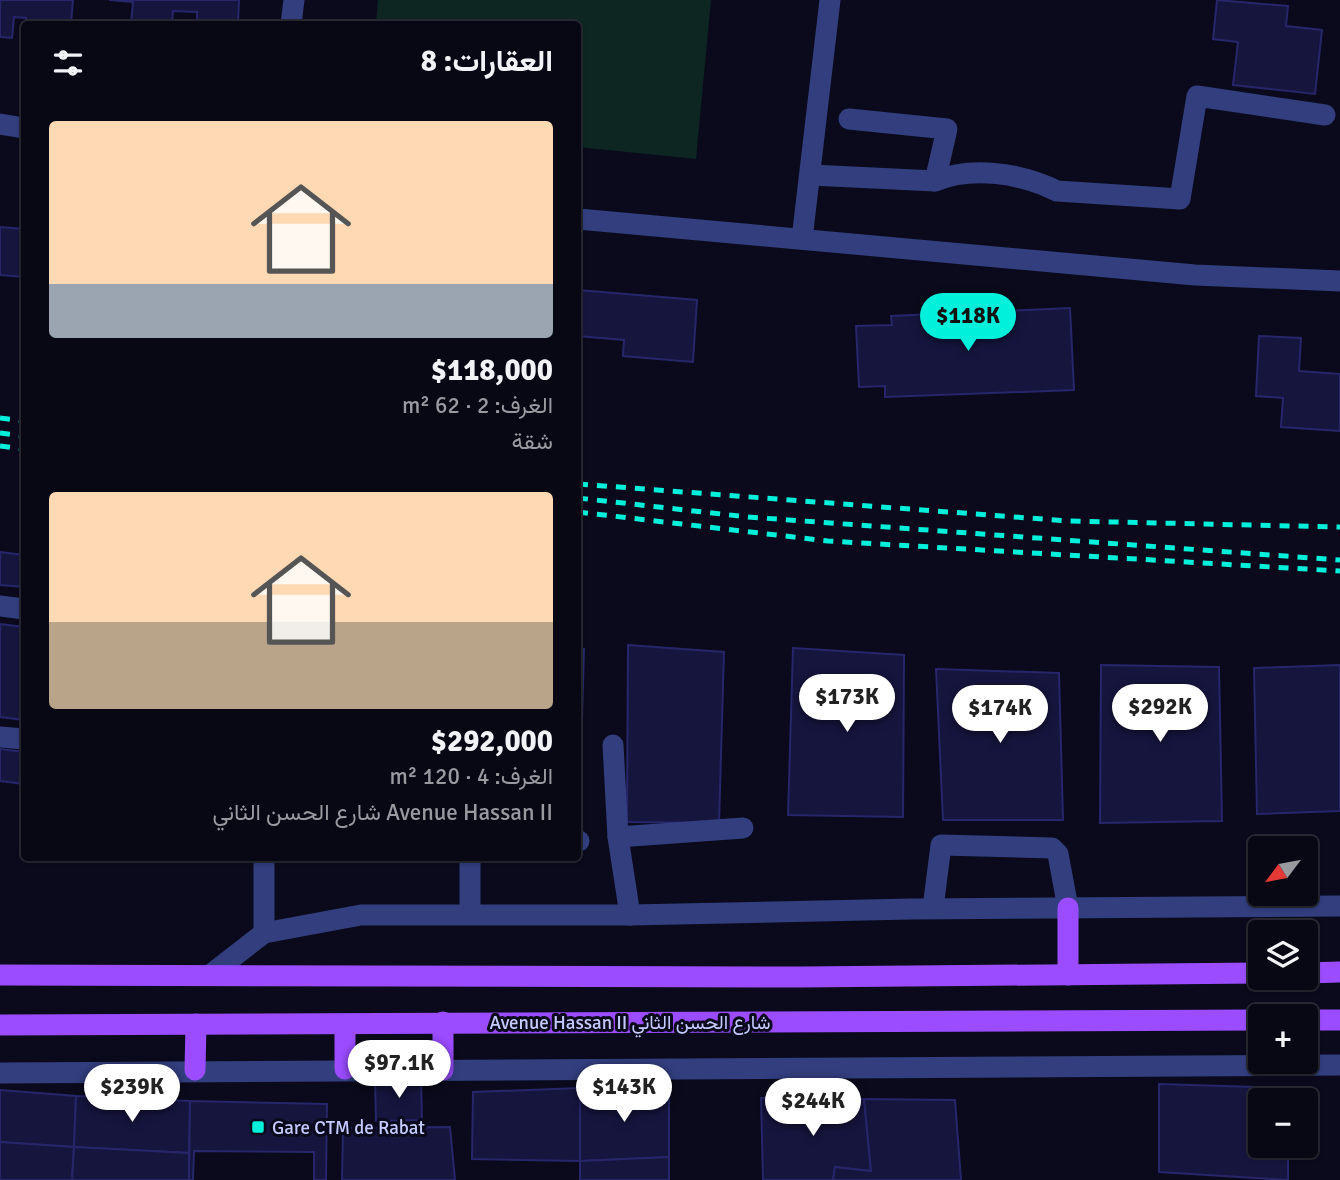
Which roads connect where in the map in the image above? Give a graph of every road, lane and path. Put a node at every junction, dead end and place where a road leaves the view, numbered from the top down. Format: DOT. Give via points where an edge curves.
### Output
graph roads {
  1 [pos="293,0"];
  2 [pos="830,0"];
  3 [pos="291,21"];
  4 [pos="1325,115"];
  5 [pos="849,119"];
  6 [pos="0,124"];
  7 [pos="21,128"];
  8 [pos="811,175"];
  9 [pos="935,181"];
  10 [pos="581,219"];
  11 [pos="802,239"];
  12 [pos="1340,281"];
  13 [pos="0,606"];
  14 [pos="21,609"];
  15 [pos="0,737"];
  16 [pos="21,739"];
  17 [pos="613,745"];
  18 [pos="743,828"];
  19 [pos="618,837"];
  20 [pos="264,861"];
  21 [pos="470,861"];
  22 [pos="1340,906"];
  23 [pos="933,908"];
  24 [pos="1068,908"];
  25 [pos="470,914"];
  26 [pos="630,915"];
  27 [pos="264,933"];
  28 [pos="1318,972"];
  29 [pos="1340,972"];
  30 [pos="1248,973"];
  31 [pos="0,975"];
  32 [pos="210,975"];
  33 [pos="1068,975"];
  34 [pos="1248,1020"];
  35 [pos="1318,1020"];
  36 [pos="1340,1020"];
  37 [pos="443,1022"];
  38 [pos="196,1024"];
  39 [pos="0,1025"];
  40 [pos="345,1025"];
  41 [pos="1340,1065"];
  42 [pos="345,1069"];
  43 [pos="195,1070"];
  44 [pos="443,1070"];
  45 [pos="0,1073"];
  1 -- 3 [label="street"];
  2 -- 8 [label="street"];
  4 -- 9 [label="street" via="1197,96 1180,199 1057,191 1000,174 956,172"];
  5 -- 9 [label="street" via="947,129"];
  6 -- 7 [label="street"];
  8 -- 9 [label="street"];
  8 -- 11 [label="street"];
  10 -- 11 [label="street"];
  11 -- 12 [label="street" via="1195,275"];
  13 -- 14 [label="street"];
  15 -- 16 [label="street"];
  17 -- 19 [label="street"];
  18 -- 19 [label="street"];
  19 -- 26 [label="street"];
  20 -- 27 [label="street"];
  21 -- 25 [label="street"];
  22 -- 24 [label="street"];
  23 -- 24 [label="street"];
  23 -- 24 [label="street" via="941,845 1052,848 1058,854"];
  23 -- 26 [label="street"];
  24 -- 33 [label="main road"];
  25 -- 26 [label="street"];
  25 -- 27 [label="street" via="361,915"];
  27 -- 32 [label="street"];
  28 -- 29 [label="main road"];
  30 -- 33 [label="main road"];
  31 -- 32 [label="main road"];
  32 -- 33 [label="main road"];
  34 -- 37 [label="main road, Avenue Hassan II شارع الحسن الثاني"];
  35 -- 36 [label="main road"];
  37 -- 40 [label="main road, Avenue Hassan II شارع الحسن الثاني"];
  37 -- 44 [label="main road"];
  38 -- 39 [label="main road, Avenue Hassan II شارع الحسن الثاني"];
  38 -- 40 [label="main road, Avenue Hassan II شارع الحسن الثاني"];
  38 -- 43 [label="main road"];
  40 -- 42 [label="main road"];
  41 -- 44 [label="street"];
  42 -- 43 [label="street"];
  42 -- 44 [label="street"];
  43 -- 45 [label="street"];
}
